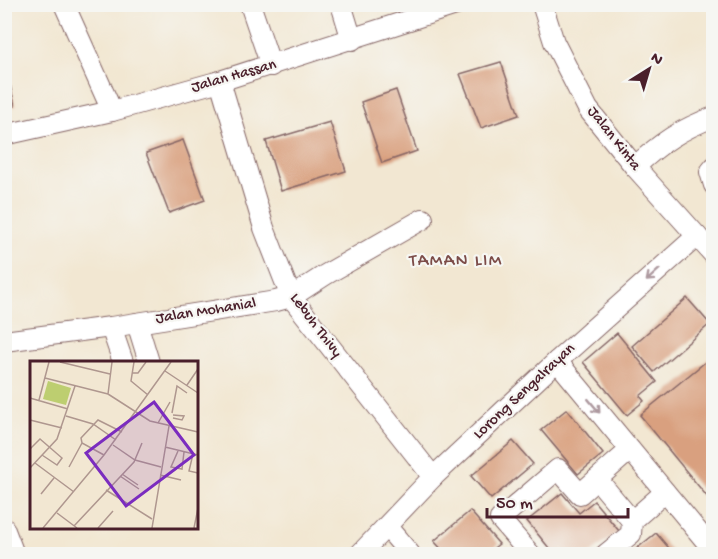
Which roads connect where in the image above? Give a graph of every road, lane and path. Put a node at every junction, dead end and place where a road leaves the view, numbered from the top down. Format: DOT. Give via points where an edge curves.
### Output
graph roads {
  1 [pos="64,4"];
  2 [pos="250,4"];
  3 [pos="341,4"];
  4 [pos="459,4"];
  5 [pos="542,4"];
  6 [pos="352,40"];
  7 [pos="271,66"];
  8 [pos="220,81"];
  9 [pos="112,111"];
  10 [pos="714,117"];
  11 [pos="4,135"];
  12 [pos="635,167"];
  13 [pos="714,167"];
  14 [pos="714,185"];
  15 [pos="423,219"];
  16 [pos="697,236"];
  17 [pos="714,255"];
  18 [pos="291,297"];
  19 [pos="137,323"];
  20 [pos="111,327"];
  21 [pos="4,341"];
  22 [pos="122,361"];
  23 [pos="148,361"];
  24 [pos="557,361"];
  25 [pos="630,450"];
  26 [pos="433,477"];
  27 [pos="597,479"];
  28 [pos="665,492"];
  29 [pos="632,520"];
  30 [pos="387,527"];
  31 [pos="4,528"];
  32 [pos="713,550"];
  33 [pos="14,555"];
  34 [pos="360,555"];
  35 [pos="410,555"];
  36 [pos="530,555"];
  37 [pos="606,555"];
  38 [pos="707,555"];
  1 -- 9 [label="street"];
  2 -- 7 [label="street"];
  3 -- 6 [label="street"];
  4 -- 6 [label="street, Jalan Hassan"];
  5 -- 12 [label="street, Jalan Kinta" via="554,42 588,109"];
  6 -- 7 [label="street, Jalan Hassan"];
  7 -- 8 [label="street, Jalan Hassan"];
  8 -- 9 [label="street, Jalan Hassan"];
  8 -- 18 [label="street, Lebuh Thivy" via="261,218"];
  9 -- 11 [label="street, Jalan Hassan"];
  10 -- 12 [label="street" via="689,126 657,146"];
  12 -- 16 [label="street, Jalan Kinta"];
  13 -- 14 [label="street" via="710,172"];
  15 -- 18 [label="street, Jalan Mohanial"];
  16 -- 17 [label="street, Jalan Kinta"];
  16 -- 24 [label="street, Lorong Sengalrayan, one-way"];
  18 -- 19 [label="street, Jalan Mohanial"];
  18 -- 26 [label="street, Lebuh Thivy"];
  19 -- 20 [label="street, Jalan Mohanial"];
  19 -- 23 [label="street"];
  20 -- 21 [label="street, Jalan Mohanial"];
  20 -- 22 [label="street"];
  24 -- 25 [label="street, one-way"];
  24 -- 26 [label="street, Lorong Sengalrayan"];
  25 -- 27 [label="street"];
  25 -- 28 [label="street"];
  26 -- 30 [label="street, Lorong Sengalrayan"];
  27 -- 29 [label="street"];
  27 -- 36 [label="street" via="580,494 558,469 500,519"];
  28 -- 29 [label="street"];
  28 -- 32 [label="street"];
  29 -- 37 [label="street" via="631,534"];
  30 -- 34 [label="street, Lorong Sengalrayan"];
  30 -- 35 [label="street"];
  31 -- 33 [label="street"];
  32 -- 38 [label="street"];
}
